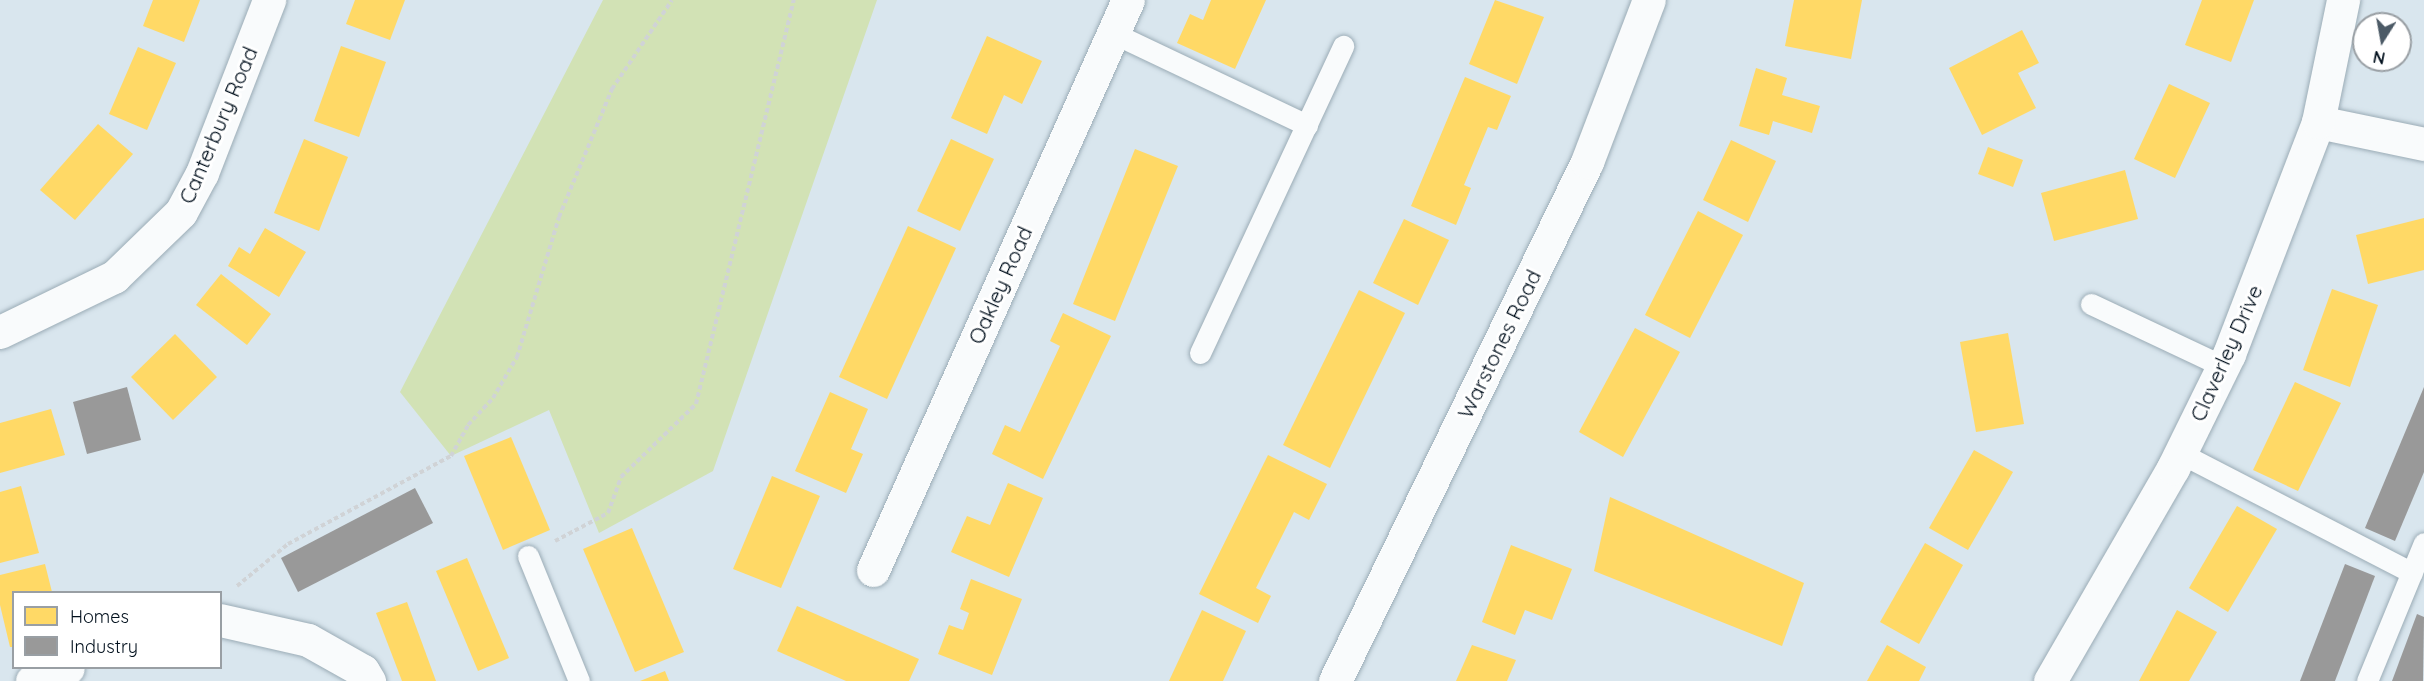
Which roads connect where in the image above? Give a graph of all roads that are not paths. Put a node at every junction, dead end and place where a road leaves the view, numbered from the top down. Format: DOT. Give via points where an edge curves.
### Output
graph roads {
  1 [pos="269,0"];
  2 [pos="1128,0"];
  3 [pos="1649,0"];
  4 [pos="2343,0"];
  5 [pos="1113,33"];
  6 [pos="1342,46"];
  7 [pos="2318,122"];
  8 [pos="1307,125"];
  9 [pos="2424,144"];
  10 [pos="2091,304"];
  11 [pos="0,332"];
  12 [pos="1200,353"];
  13 [pos="2223,366"];
  14 [pos="2180,453"];
  15 [pos="2424,543"];
  16 [pos="528,556"];
  17 [pos="873,570"];
  18 [pos="2412,573"];
  19 [pos="225,607"];
  20 [pos="65,669"];
  21 [pos="32,681"];
  22 [pos="369,681"];
  23 [pos="579,681"];
  24 [pos="1335,681"];
  25 [pos="2050,681"];
  26 [pos="2367,681"];
  1 -- 11 [label="street, Canterbury Road" via="202,173 181,212 114,277"];
  2 -- 5 [label="street, Oakley Road"];
  3 -- 24 [label="street, Warstones Road" via="1587,162"];
  4 -- 7 [label="street, Claverley Drive"];
  5 -- 8 [label="lane"];
  5 -- 17 [label="street, Oakley Road"];
  6 -- 8 [label="lane"];
  7 -- 9 [label="street"];
  7 -- 13 [label="street, Claverley Drive"];
  8 -- 12 [label="lane"];
  10 -- 13 [label="lane"];
  13 -- 14 [label="street, Claverley Drive"];
  14 -- 18 [label="lane"];
  14 -- 25 [label="street, Claverley Drive"];
  15 -- 18 [label="lane"];
  16 -- 23 [label="lane"];
  18 -- 26 [label="lane"];
  19 -- 22 [label="street" via="308,640 363,671"];
  20 -- 21 [label="street"];
}
